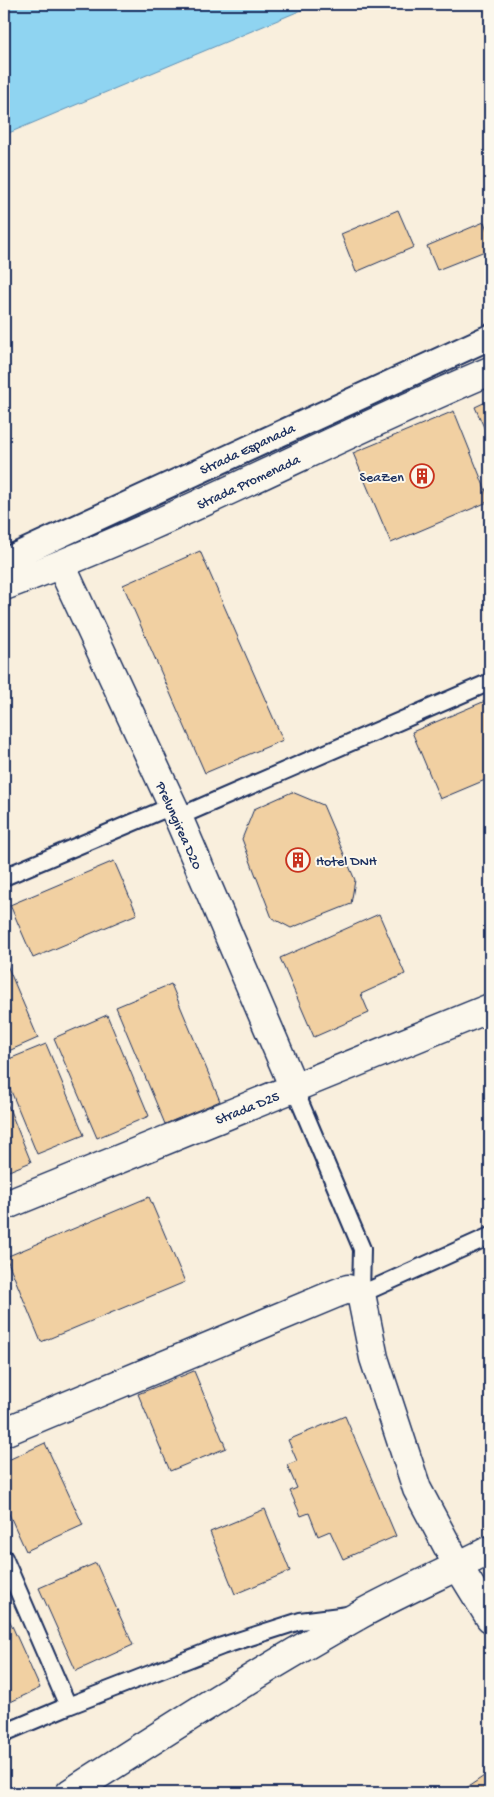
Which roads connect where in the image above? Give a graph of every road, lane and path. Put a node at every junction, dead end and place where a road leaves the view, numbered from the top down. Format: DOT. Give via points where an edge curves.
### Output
graph roads {
  1 [pos="490,337"];
  2 [pos="490,371"];
  3 [pos="4,561"];
  4 [pos="61,565"];
  5 [pos="4,586"];
  6 [pos="490,682"];
  7 [pos="175,812"];
  8 [pos="4,877"];
  9 [pos="490,1008"];
  10 [pos="294,1088"];
  11 [pos="4,1206"];
  12 [pos="490,1236"];
  13 [pos="361,1294"];
  14 [pos="4,1432"];
  15 [pos="490,1550"];
  16 [pos="4,1558"];
  17 [pos="458,1566"];
  18 [pos="363,1613"];
  19 [pos="490,1618"];
  20 [pos="68,1706"];
  21 [pos="4,1732"];
  22 [pos="70,1793"];
  1 -- 3 [label="street, Strada Espanada"];
  2 -- 4 [label="street, Strada Promenada"];
  4 -- 5 [label="street, Strada Promenada"];
  4 -- 7 [label="street, Prelungirea D20"];
  6 -- 7 [label="lane"];
  7 -- 8 [label="lane"];
  7 -- 10 [label="street, Prelungirea D20"];
  9 -- 10 [label="street, Strada D25"];
  10 -- 11 [label="street, Strada D25"];
  10 -- 13 [label="lane" via="362,1249"];
  12 -- 13 [label="lane"];
  13 -- 14 [label="street" via="348,1289 337,1293"];
  13 -- 17 [label="street" via="374,1358 418,1488"];
  15 -- 17 [label="street"];
  16 -- 20 [label="lane"];
  17 -- 18 [label="street"];
  17 -- 19 [label="street"];
  18 -- 20 [label="lane" via="300,1621 222,1646"];
  18 -- 22 [label="street" via="191,1714"];
  20 -- 21 [label="lane"];
}
